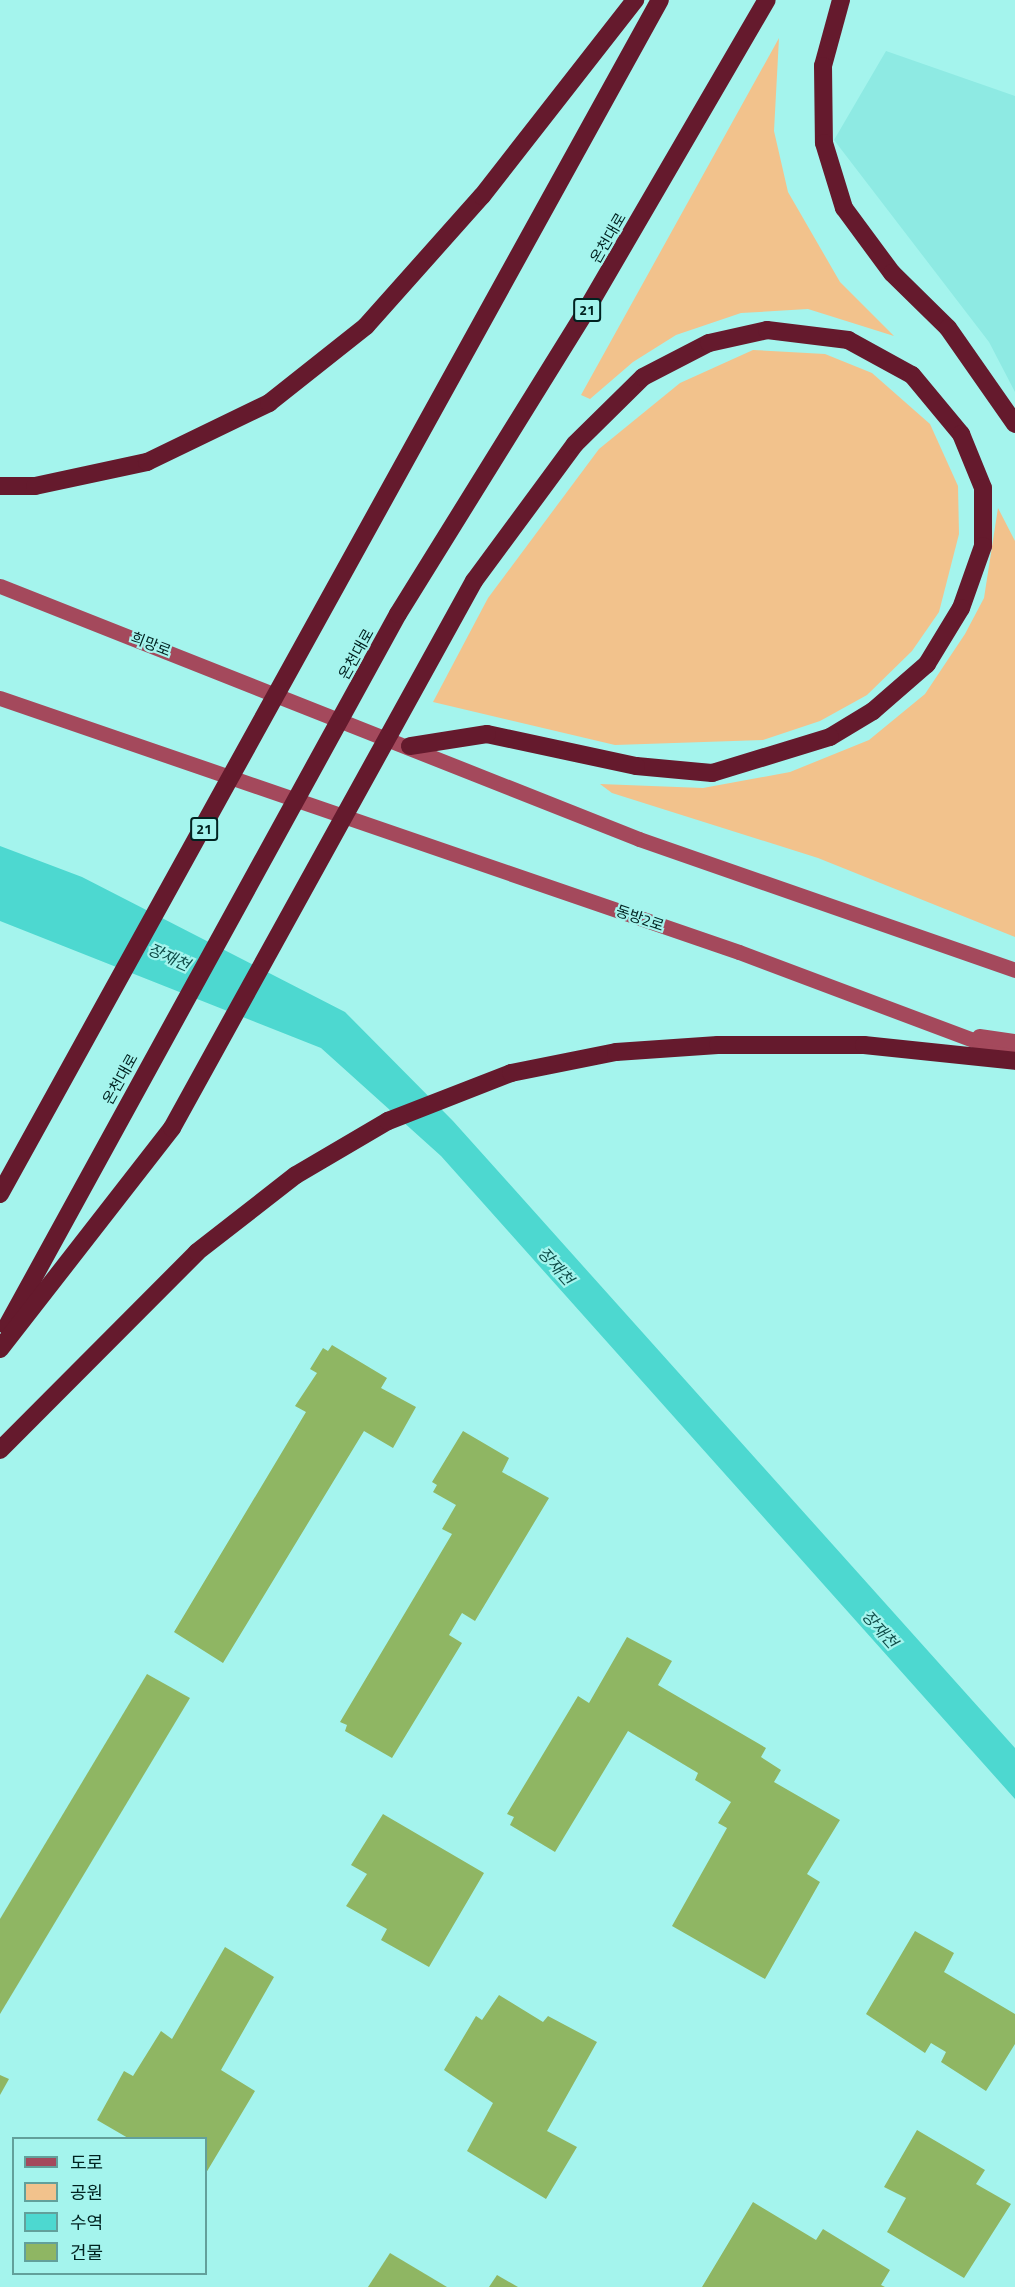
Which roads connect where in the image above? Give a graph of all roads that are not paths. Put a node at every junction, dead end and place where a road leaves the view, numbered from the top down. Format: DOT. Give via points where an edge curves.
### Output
graph roads {
  1 [pos="636,0"];
  2 [pos="660,0"];
  3 [pos="767,0"];
  4 [pos="842,0"];
  5 [pos="1015,424"];
  6 [pos="0,486"];
  7 [pos="0,586"];
  8 [pos="0,698"];
  9 [pos="410,746"];
  10 [pos="1015,970"];
  11 [pos="950,1032"];
  12 [pos="1015,1041"];
  13 [pos="1015,1058"];
  14 [pos="0,1194"];
  15 [pos="0,1339"];
  16 [pos="0,1349"];
  17 [pos="0,1450"];
  1 -- 6 [label="highway" via="482,195 366,326 269,403 147,462 35,486"];
  2 -- 14 [label="highway, 21"];
  3 -- 15 [label="highway, 온천대로 / 21" via="588,307 398,614"];
  4 -- 5 [label="highway" via="824,66 824,143 844,208 892,273 948,328"];
  7 -- 9 [label="main road, 희망로"];
  8 -- 11 [label="main road, 동방2로" via="739,952"];
  9 -- 10 [label="main road" via="639,839"];
  9 -- 16 [label="highway" via="487,734 636,766 712,773 830,737 873,711 927,664 961,608 983,546 983,488 961,435 912,375 848,340 767,330 709,343 643,377 575,444 474,581 172,1128"];
  11 -- 12 [label="main road"];
  11 -- 13 [label="main road, 동방2로"];
  13 -- 17 [label="highway" via="864,1045 718,1045 615,1052 511,1073 388,1121 296,1175 197,1252"];
}
